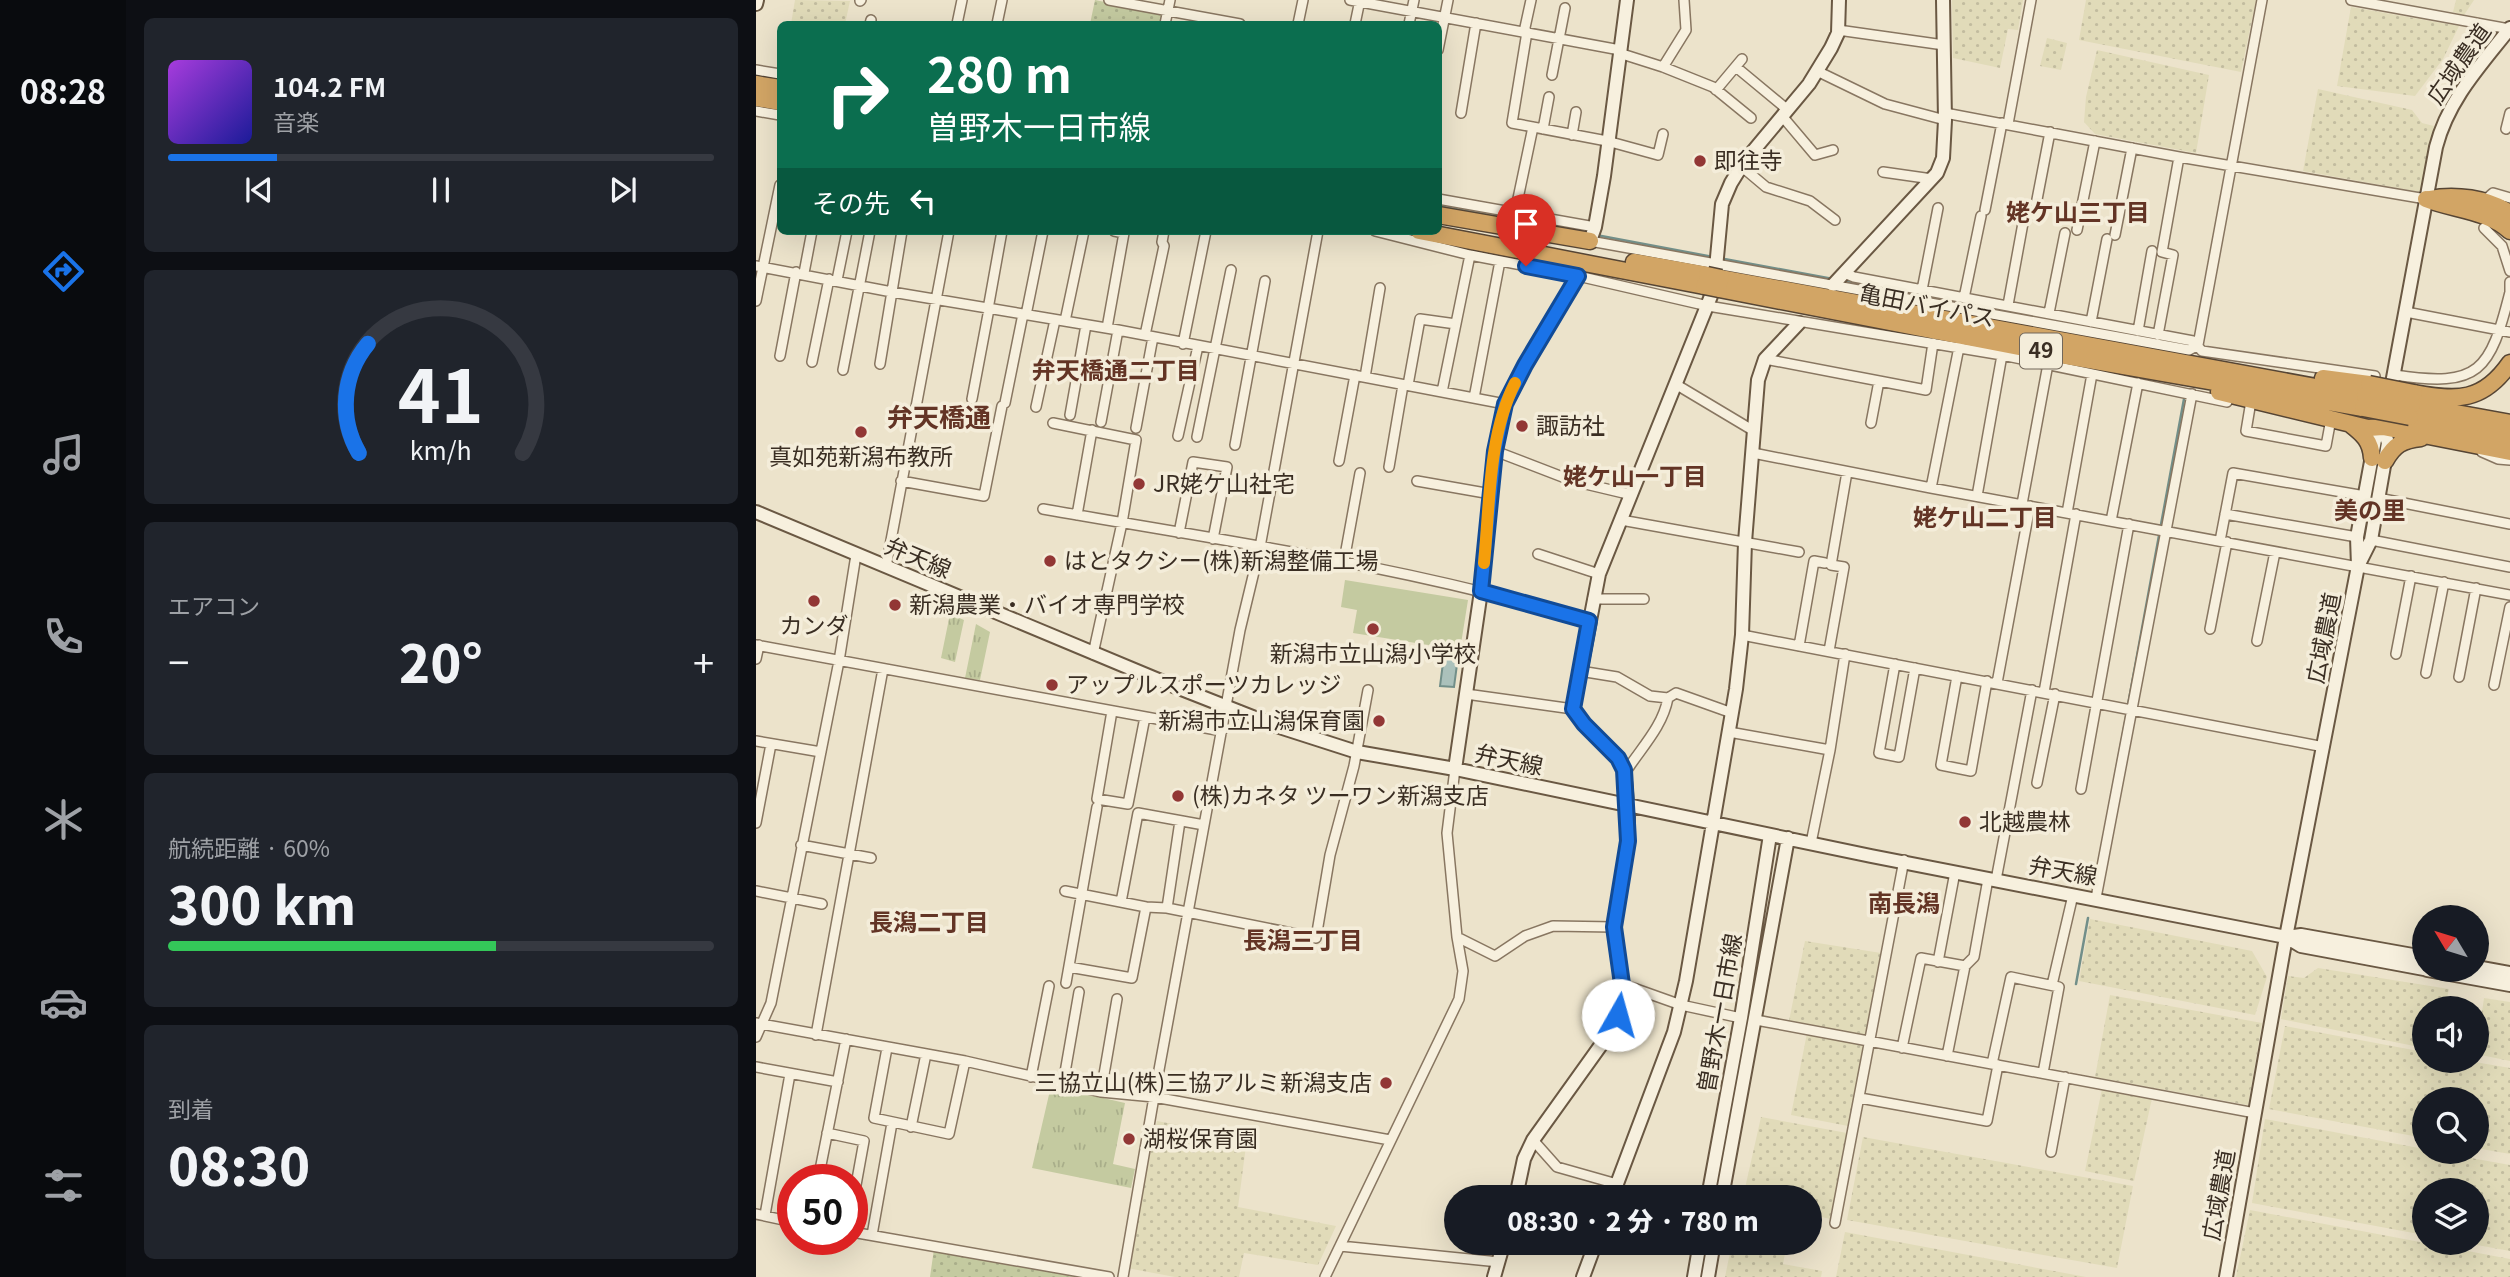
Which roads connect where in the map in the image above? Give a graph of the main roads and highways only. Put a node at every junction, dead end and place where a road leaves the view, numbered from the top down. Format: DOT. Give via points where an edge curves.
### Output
graph roads {
  1 [pos="756,85"];
  2 [pos="777,88"];
  3 [pos="756,98"];
  4 [pos="777,102"];
  5 [pos="2510,213"];
  6 [pos="1442,215"];
  7 [pos="1442,226"];
  8 [pos="2510,231"];
  9 [pos="1593,234"];
  10 [pos="1442,235"];
  11 [pos="1714,278"];
  12 [pos="2510,363"];
  13 [pos="2135,375"];
  14 [pos="2368,391"];
  15 [pos="2412,405"];
  16 [pos="2349,423"];
  17 [pos="2510,423"];
  18 [pos="2510,436"];
  19 [pos="2434,438"];
  20 [pos="2510,452"];
  1 -- 2 [label="highway"];
  3 -- 4 [label="highway"];
  5 -- 8 [label="highway" via="2488,197 2426,199 2496,219"];
  6 -- 9 [label="highway" via="1513,220"];
  7 -- 11 [label="highway, 亀田バイパス / 49"];
  10 -- 11 [label="highway, 亀田バイパス / 49"];
  11 -- 13 [label="highway, 亀田バイパス / 49"];
  11 -- 14 [label="highway, 亀田バイパス / 49"];
  12 -- 15 [label="highway" via="2483,391"];
  13 -- 14 [label="highway, 亀田バイパス / 49"];
  13 -- 16 [label="highway"];
  14 -- 15 [label="highway, 亀田バイパス / 49, bridge"];
  14 -- 15 [label="highway, bridge"];
  15 -- 17 [label="highway, 亀田バイパス / 49"];
  15 -- 18 [label="highway, 亀田バイパス / 49"];
  16 -- 19 [label="highway"];
  16 -- 19 [label="highway" via="2361,432 2378,460 2404,440"];
  19 -- 20 [label="highway"];
}
